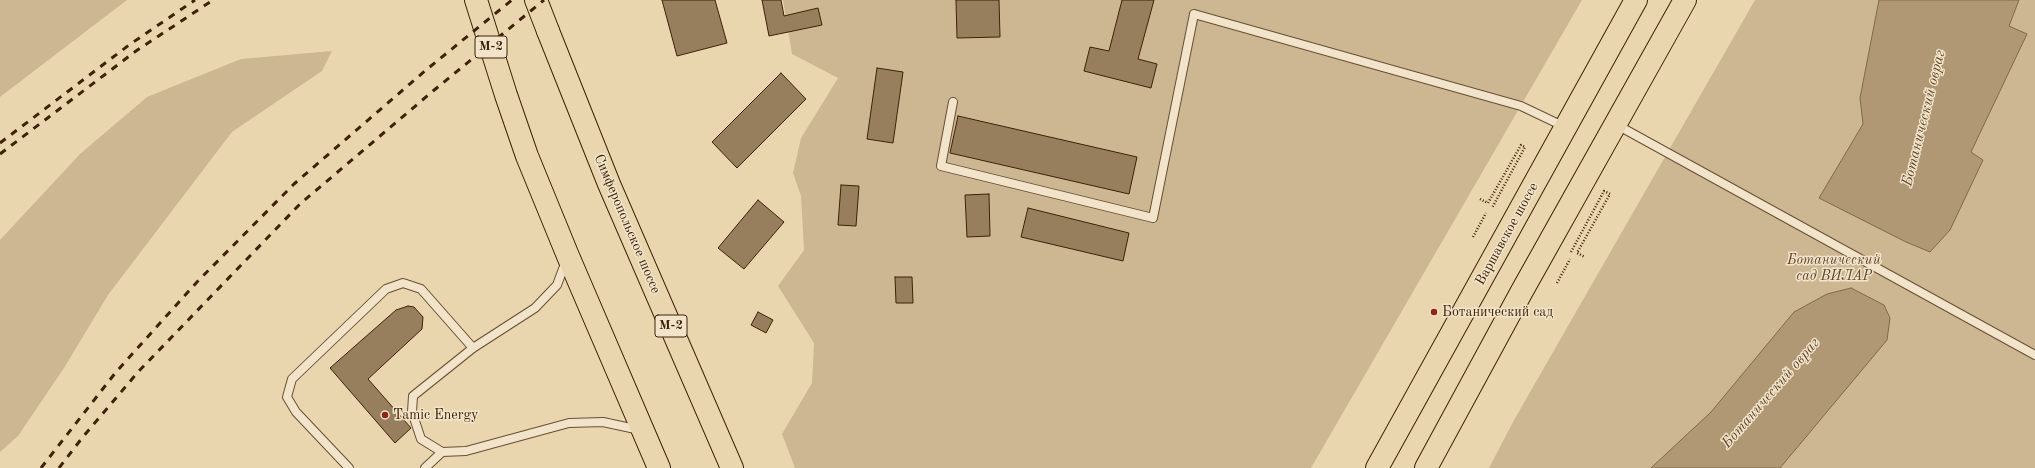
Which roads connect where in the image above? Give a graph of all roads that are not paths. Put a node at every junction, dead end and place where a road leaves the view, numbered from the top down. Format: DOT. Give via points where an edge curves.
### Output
graph roads {
  1 [pos="476,0"];
  2 [pos="536,0"];
  3 [pos="1636,0"];
  4 [pos="1685,0"];
  5 [pos="954,102"];
  6 [pos="1616,125"];
  7 [pos="1566,128"];
  8 [pos="568,256"];
  9 [pos="473,348"];
  10 [pos="2035,355"];
  11 [pos="642,431"];
  12 [pos="442,452"];
  13 [pos="656,463"];
  14 [pos="349,468"];
  15 [pos="425,468"];
  16 [pos="732,468"];
  17 [pos="1377,468"];
  18 [pos="1426,468"];
  1 -- 8 [label="main road, М-2" via="510,108"];
  2 -- 16 [label="main road, Симферопольское шоссе / М-2" via="609,184"];
  3 -- 7 [label="main road, Варшавское шоссе"];
  4 -- 6 [label="main road"];
  5 -- 7 [label="lane" via="941,166 1152,218 1194,14 1521,106"];
  6 -- 10 [label="lane"];
  6 -- 18 [label="main road" via="1522,290"];
  7 -- 17 [label="main road, Варшавское шоссе"];
  8 -- 9 [label="lane" via="557,285 536,308"];
  8 -- 11 [label="main road, М-2"];
  9 -- 12 [label="lane" via="412,396 412,412 421,439"];
  9 -- 14 [label="lane" via="421,289 403,283 386,289 292,379 287,396 296,412"];
  11 -- 12 [label="lane" via="603,422 569,424 466,451"];
  11 -- 13 [label="main road, М-2"];
  12 -- 15 [label="lane"];
}
